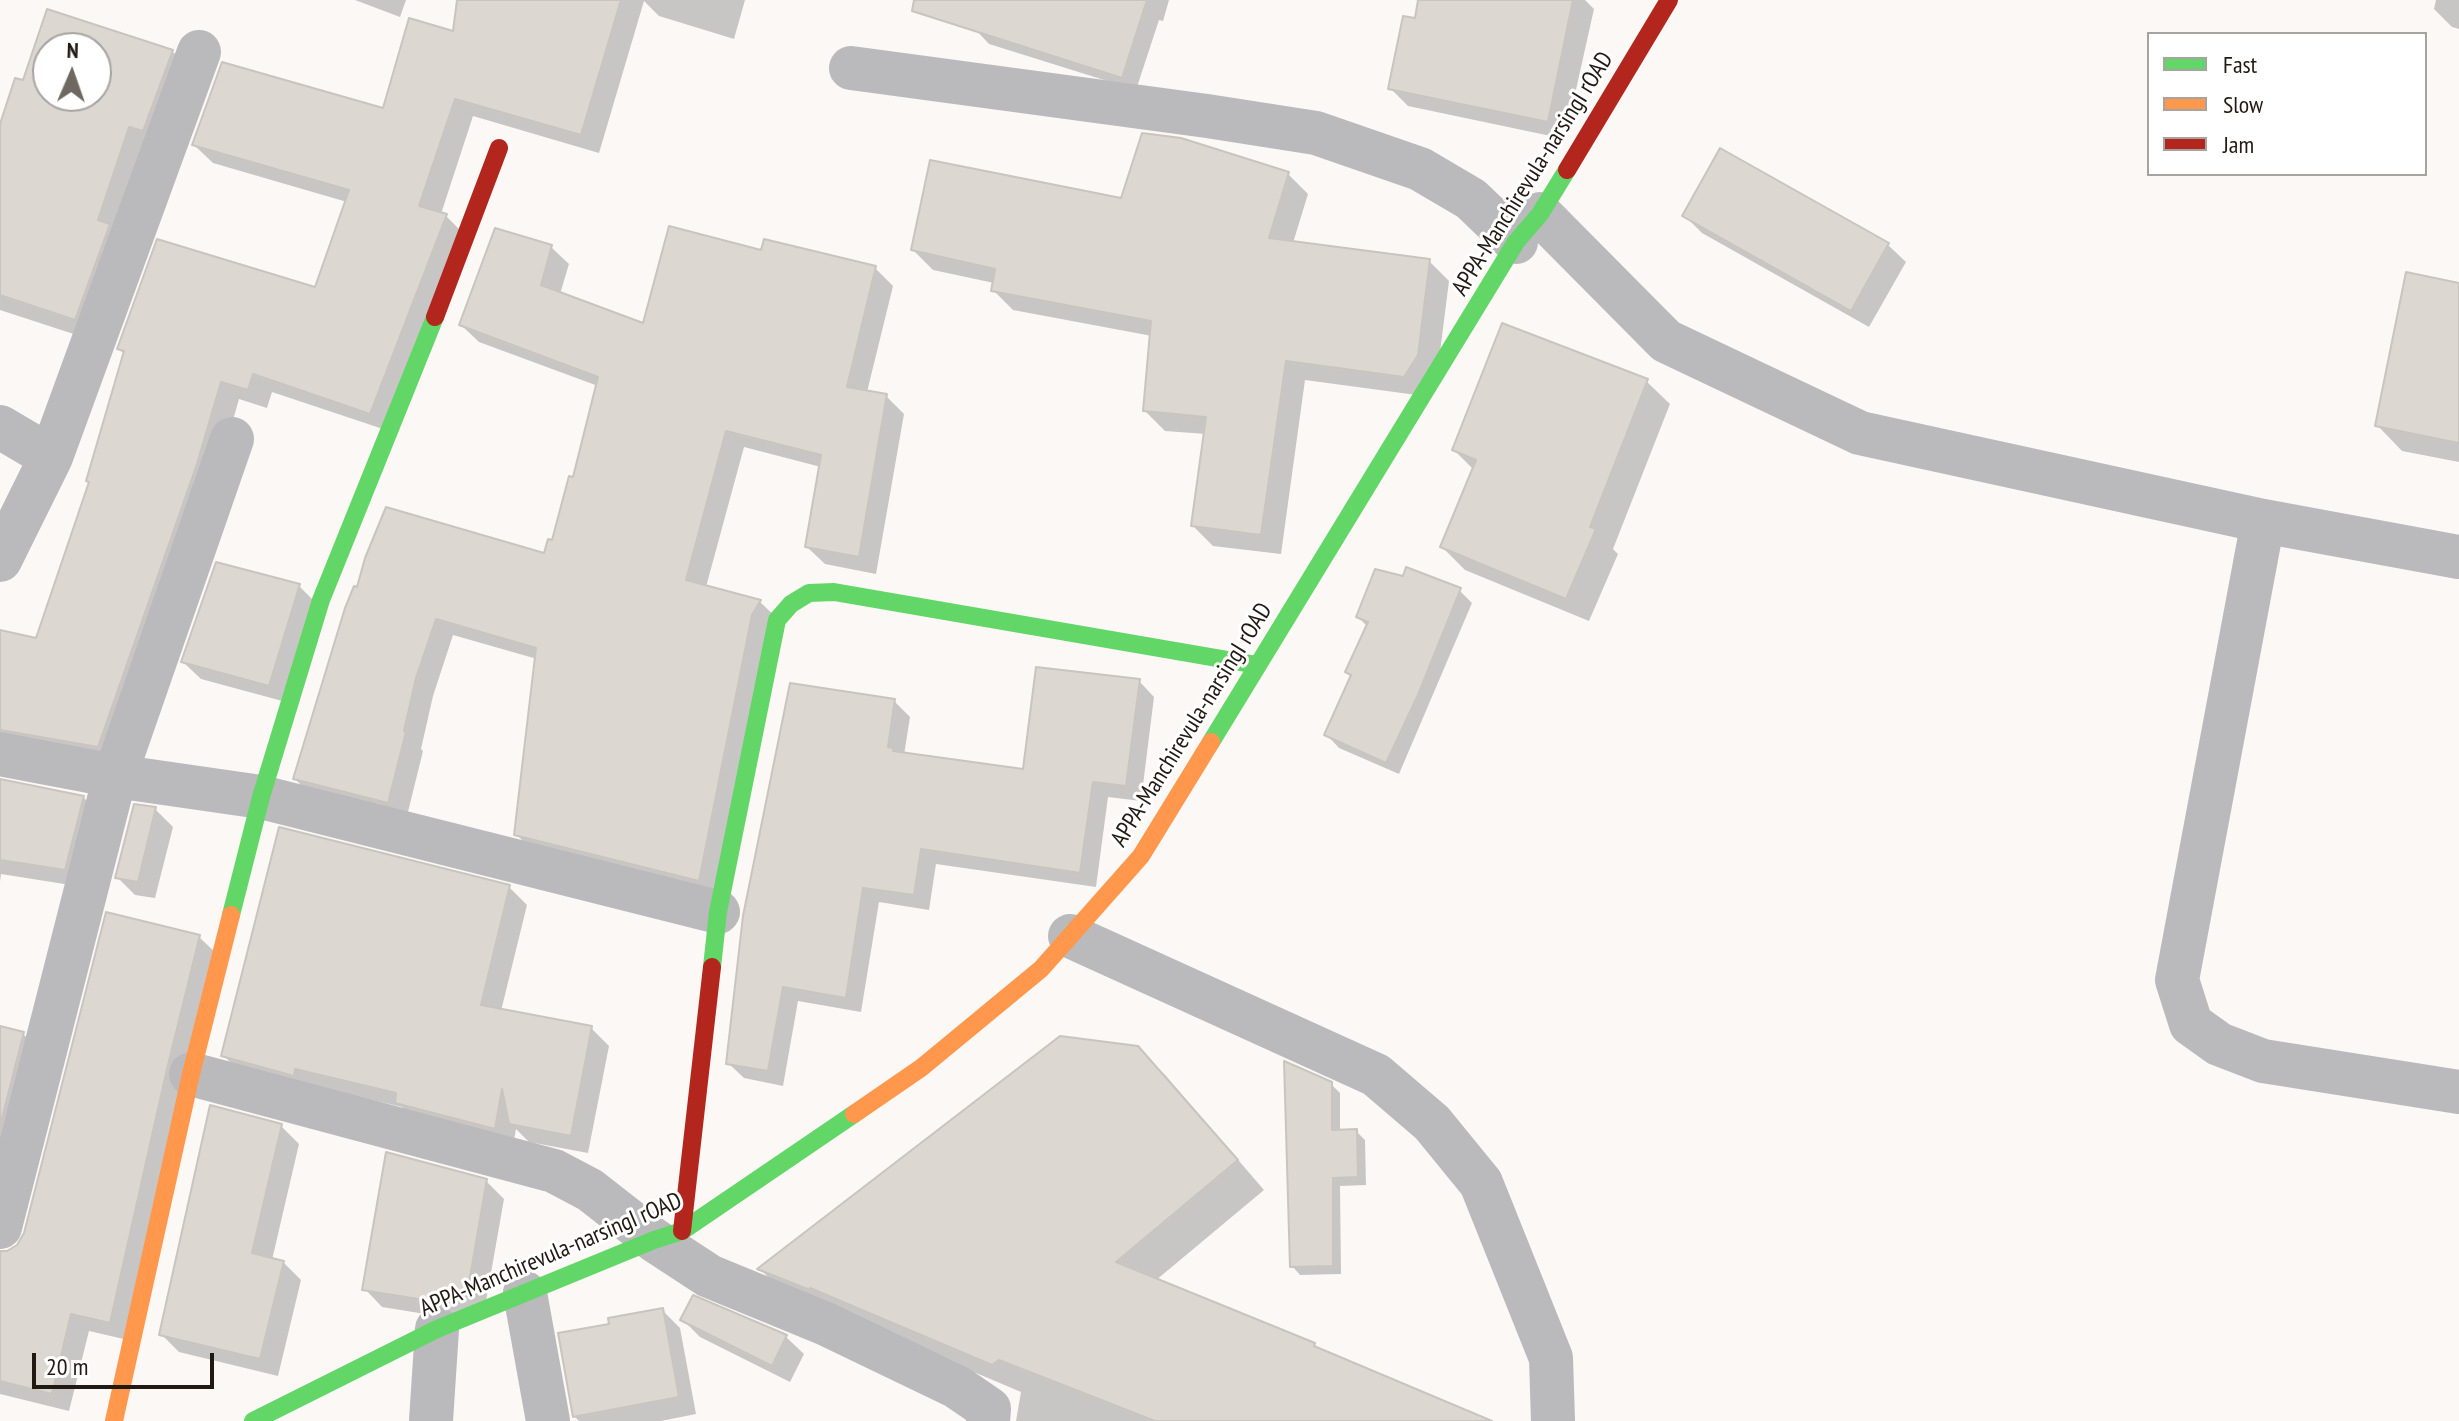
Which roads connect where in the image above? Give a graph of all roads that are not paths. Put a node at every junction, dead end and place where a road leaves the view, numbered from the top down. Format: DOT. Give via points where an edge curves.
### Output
graph roads {
  1 [pos="1669,0"];
  2 [pos="199,52"];
  3 [pos="851,68"];
  4 [pos="499,148"];
  5 [pos="1528,228"];
  6 [pos="0,427"];
  7 [pos="232,439"];
  8 [pos="51,457"];
  9 [pos="2263,521"];
  10 [pos="2459,557"];
  11 [pos="0,560"];
  12 [pos="1257,665"];
  13 [pos="0,754"];
  14 [pos="115,776"];
  15 [pos="261,797"];
  16 [pos="718,912"];
  17 [pos="1070,936"];
  18 [pos="191,1074"];
  19 [pos="2459,1092"];
  20 [pos="0,1227"];
  21 [pos="668,1236"];
  22 [pos="525,1293"];
  23 [pos="437,1329"];
  24 [pos="114,1421"];
  25 [pos="253,1421"];
  26 [pos="431,1421"];
  27 [pos="548,1421"];
  28 [pos="988,1421"];
  29 [pos="1553,1421"];
  1 -- 5 [label="street, APPA-Manchirevula-narsingI rOAD"];
  2 -- 8 [label="street"];
  3 -- 5 [label="street" via="1316,133 1420,169"];
  4 -- 15 [label="street" via="321,600"];
  5 -- 9 [label="street" via="1666,341 1860,433"];
  5 -- 12 [label="street, APPA-Manchirevula-narsingI rOAD"];
  6 -- 8 [label="street"];
  7 -- 14 [label="street"];
  8 -- 11 [label="street"];
  9 -- 10 [label="street"];
  9 -- 19 [label="street" via="2177,980 2191,1024 2219,1044 2263,1061"];
  12 -- 16 [label="street" via="834,592 809,593 777,620"];
  12 -- 17 [label="street, APPA-Manchirevula-narsingI rOAD" via="1141,856"];
  13 -- 14 [label="street"];
  14 -- 15 [label="street"];
  14 -- 20 [label="street"];
  15 -- 16 [label="street"];
  15 -- 18 [label="street"];
  16 -- 21 [label="street"];
  17 -- 21 [label="street, APPA-Manchirevula-narsingI rOAD" via="1041,969 921,1068"];
  17 -- 29 [label="street" via="1376,1075 1432,1123 1481,1183 1551,1358"];
  18 -- 21 [label="street" via="554,1171"];
  18 -- 24 [label="street"];
  21 -- 22 [label="street, APPA-Manchirevula-narsingI rOAD"];
  21 -- 28 [label="street" via="709,1276 957,1387 989,1409"];
  22 -- 23 [label="street, APPA-Manchirevula-narsingI rOAD"];
  22 -- 27 [label="street"];
  23 -- 25 [label="street, APPA-Manchirevula-narsingI rOAD"];
  23 -- 26 [label="street"];
}
